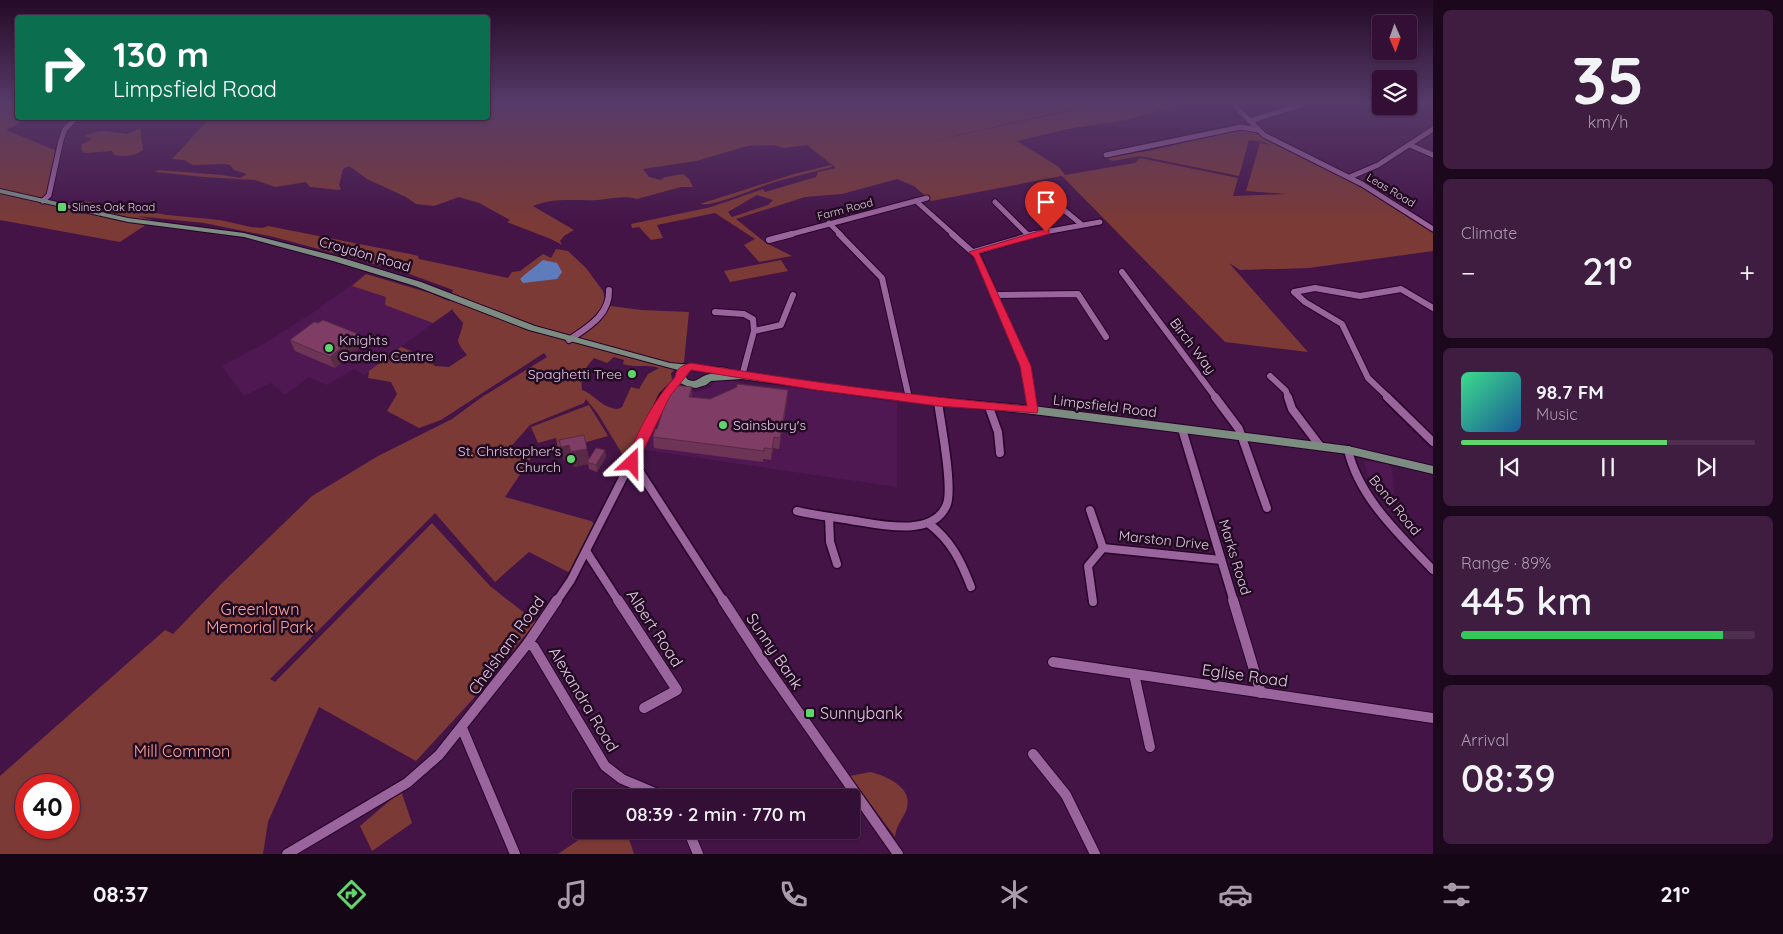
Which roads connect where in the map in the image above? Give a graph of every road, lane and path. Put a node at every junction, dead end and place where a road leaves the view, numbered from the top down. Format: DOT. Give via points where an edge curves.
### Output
graph roads {
  1 [pos="62,143"];
  2 [pos="1167,143"];
  3 [pos="1278,143"];
  4 [pos="1413,143"];
  5 [pos="1410,145"];
  6 [pos="1106,155"];
  7 [pos="1433,155"];
  8 [pos="1350,178"];
  9 [pos="0,191"];
  10 [pos="1041,191"];
  11 [pos="927,198"];
  12 [pos="43,201"];
  13 [pos="916,201"];
  14 [pos="995,202"];
  15 [pos="1100,222"];
  16 [pos="829,223"];
  17 [pos="1081,224"];
  18 [pos="1433,229"];
  19 [pos="1028,236"];
  20 [pos="769,240"];
  21 [pos="974,252"];
  22 [pos="1122,272"];
  23 [pos="609,290"];
  24 [pos="995,294"];
  25 [pos="793,295"];
  26 [pos="1433,308"];
  27 [pos="715,312"];
  28 [pos="754,331"];
  29 [pos="1106,337"];
  30 [pos="569,340"];
  31 [pos="703,368"];
  32 [pos="683,376"];
  33 [pos="742,376"];
  34 [pos="1270,376"];
  35 [pos="708,378"];
  36 [pos="909,398"];
  37 [pos="938,402"];
  38 [pos="988,407"];
  39 [pos="1033,410"];
  40 [pos="1182,429"];
  41 [pos="1240,436"];
  42 [pos="1433,442"];
  43 [pos="1320,446"];
  44 [pos="1348,450"];
  45 [pos="1000,454"];
  46 [pos="632,463"];
  47 [pos="1433,470"];
  48 [pos="1266,508"];
  49 [pos="1090,510"];
  50 [pos="797,511"];
  51 [pos="829,517"];
  52 [pos="928,523"];
  53 [pos="1103,548"];
  54 [pos="586,551"];
  55 [pos="1221,560"];
  56 [pos="837,564"];
  57 [pos="1433,570"];
  58 [pos="971,587"];
  59 [pos="1093,602"];
  60 [pos="528,643"];
  61 [pos="1053,662"];
  62 [pos="1134,674"];
  63 [pos="1262,693"];
  64 [pos="644,708"];
  65 [pos="1433,718"];
  66 [pos="462,728"];
  67 [pos="1150,747"];
  68 [pos="1033,754"];
  69 [pos="644,789"];
  70 [pos="692,839"];
  71 [pos="286,854"];
  72 [pos="515,854"];
  73 [pos="698,854"];
  74 [pos="898,854"];
  75 [pos="1094,854"];
  1 -- 12 [label="street" via="49,195"];
  2 -- 6 [label="street"];
  3 -- 8 [label="street, Leas Road"];
  4 -- 5 [label="street"];
  5 -- 7 [label="street"];
  5 -- 8 [label="street"];
  8 -- 18 [label="street, Leas Road"];
  9 -- 12 [label="main road"];
  10 -- 17 [label="street"];
  11 -- 13 [label="street, Farm Road"];
  12 -- 30 [label="main road, Croydon Road" via="128,220 244,235 418,284"];
  13 -- 16 [label="street, Farm Road"];
  13 -- 21 [label="street"];
  14 -- 19 [label="street"];
  15 -- 17 [label="street"];
  16 -- 20 [label="street, Farm Road"];
  16 -- 36 [label="street" via="882,278"];
  17 -- 19 [label="street"];
  19 -- 21 [label="street"];
  21 -- 24 [label="street"];
  22 -- 41 [label="street, Birch Way" via="1239,429"];
  23 -- 30 [label="street" via="611,300 605,311"];
  24 -- 29 [label="street" via="1078,294"];
  24 -- 39 [label="street" via="1028,373"];
  25 -- 28 [label="street" via="781,326"];
  26 -- 42 [label="street" via="1401,289 1360,296 1315,288 1294,292 1342,324 1368,378"];
  27 -- 28 [label="street" via="744,314 754,319"];
  28 -- 33 [label="street"];
  30 -- 32 [label="main road, Croydon Road" via="670,366"];
  31 -- 32 [label="main road, Limpsfield Road" via="691,366"];
  31 -- 33 [label="main road, Limpsfield Road"];
  31 -- 35 [label="main road"];
  32 -- 35 [label="main road, Limpsfield Road" via="699,384"];
  32 -- 46 [label="street, Chelsham Road" via="666,394"];
  33 -- 35 [label="main road, Limpsfield Road"];
  33 -- 36 [label="main road, Limpsfield Road"];
  34 -- 43 [label="street" via="1286,391 1292,409"];
  36 -- 37 [label="main road, Limpsfield Road"];
  37 -- 38 [label="main road, Limpsfield Road"];
  37 -- 52 [label="street" via="948,482 947,504"];
  38 -- 39 [label="main road, Limpsfield Road"];
  38 -- 45 [label="street" via="998,432"];
  39 -- 40 [label="main road, Limpsfield Road"];
  40 -- 41 [label="main road, Limpsfield Road"];
  40 -- 55 [label="street, Marks Road"];
  41 -- 43 [label="main road, Limpsfield Road"];
  41 -- 48 [label="street, Birch Way"];
  43 -- 44 [label="main road, Limpsfield Road"];
  44 -- 47 [label="main road, Limpsfield Road"];
  44 -- 57 [label="street, Bond Road" via="1358,483 1367,497"];
  46 -- 54 [label="street, Chelsham Road" via="627,467"];
  46 -- 74 [label="street, Sunny Bank" via="764,663"];
  49 -- 53 [label="street, Marston Drive"];
  50 -- 51 [label="street"];
  51 -- 52 [label="street" via="894,527"];
  51 -- 56 [label="street" via="830,542"];
  52 -- 58 [label="street" via="943,534 958,555"];
  53 -- 55 [label="street, Marston Drive"];
  53 -- 59 [label="street, Marston Drive" via="1088,566"];
  54 -- 60 [label="street, Chelsham Road" via="571,580"];
  54 -- 64 [label="street, Albert Road" via="677,690"];
  55 -- 63 [label="street, Marks Road"];
  60 -- 66 [label="street, Chelsham Road"];
  60 -- 69 [label="street, Alexandra Road" via="534,647 605,766 622,780"];
  61 -- 62 [label="street, Eglise Road"];
  62 -- 63 [label="street, Eglise Road"];
  62 -- 67 [label="street"];
  63 -- 65 [label="street, Eglise Road"];
  66 -- 71 [label="street, Chelsham Road" via="439,755 408,783"];
  66 -- 72 [label="street"];
  68 -- 75 [label="street" via="1066,796"];
  70 -- 73 [label="street"];
}
